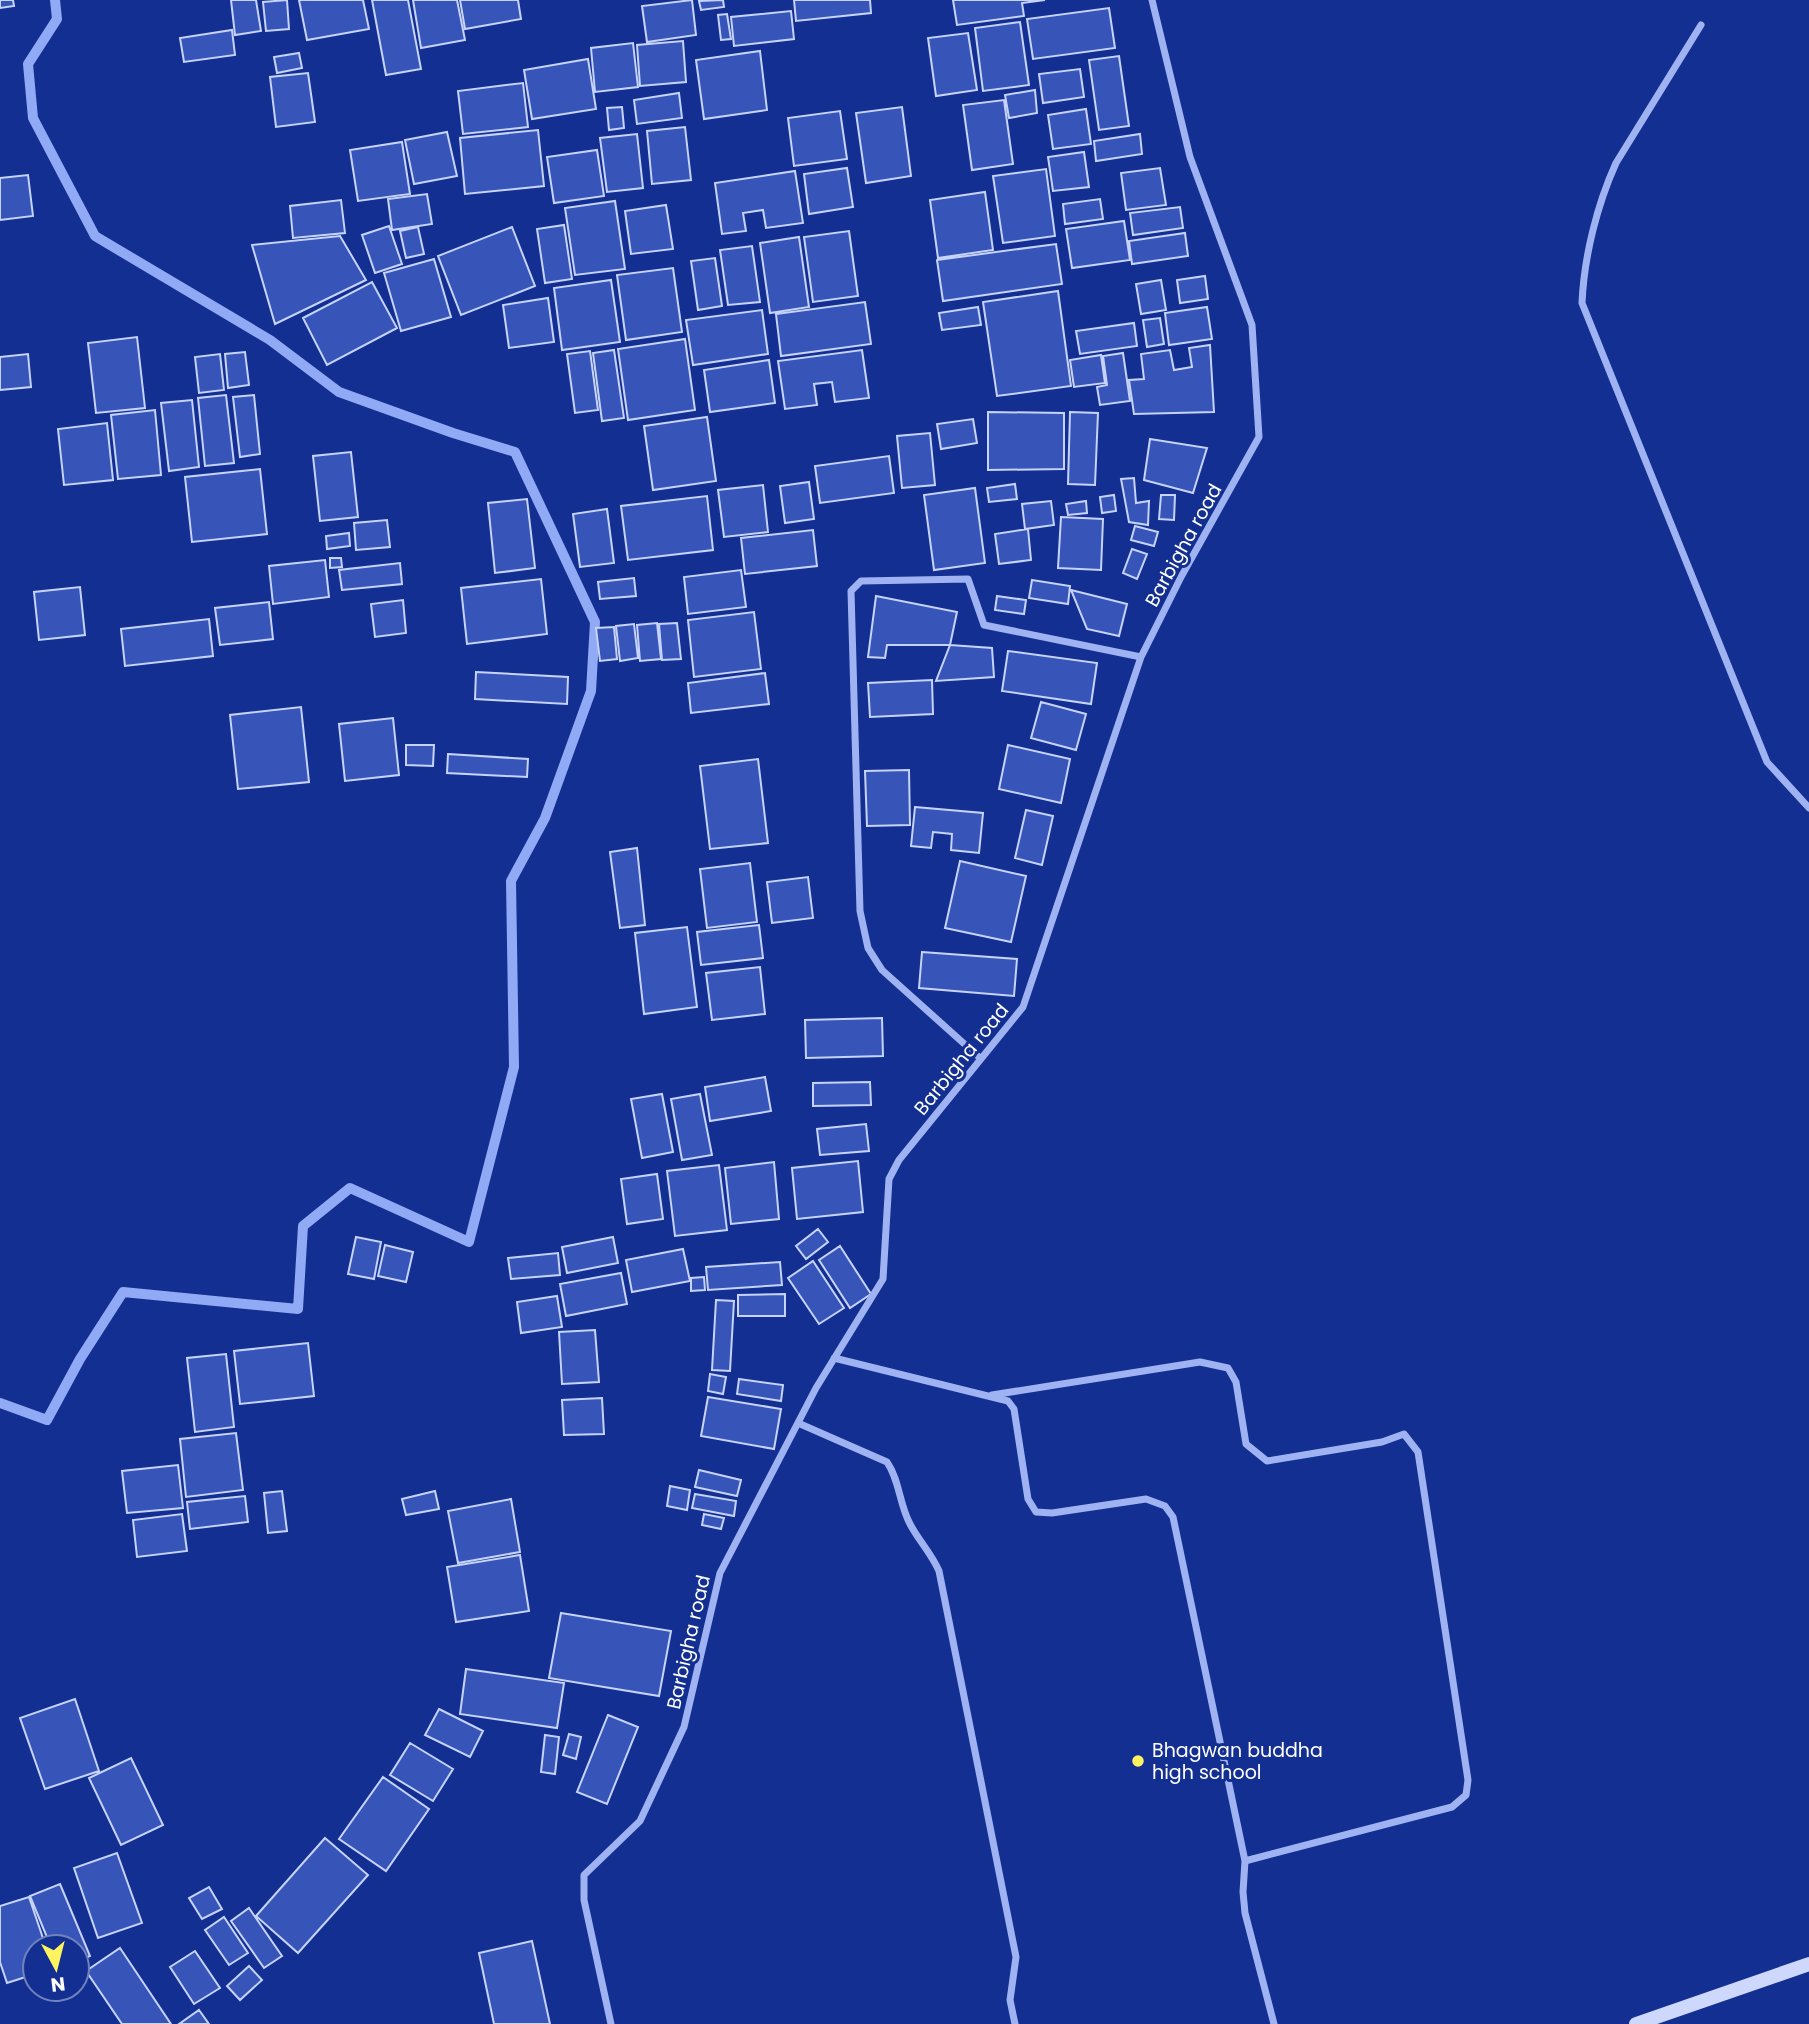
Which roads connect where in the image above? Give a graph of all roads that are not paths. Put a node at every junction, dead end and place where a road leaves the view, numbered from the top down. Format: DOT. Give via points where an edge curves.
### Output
graph roads {
  1 [pos="1152,0"];
  2 [pos="1702,24"];
  3 [pos="1141,657"];
  4 [pos="1809,808"];
  5 [pos="980,1059"];
  6 [pos="834,1358"];
  7 [pos="992,1395"];
  8 [pos="798,1423"];
  9 [pos="1245,1861"];
  10 [pos="1809,1964"];
  11 [pos="611,2024"];
  12 [pos="1015,2024"];
  13 [pos="1274,2024"];
  14 [pos="1636,2024"];
  1 -- 3 [label="street, Barbigha road" via="1190,157 1252,325 1259,438"];
  2 -- 4 [label="street" via="1606,184 1583,280 1582,303 1767,762"];
  3 -- 5 [label="street, Barbigha road" via="1023,1007"];
  3 -- 5 [label="street" via="984,625 968,579 861,581 851,591 860,911 868,948 881,970"];
  5 -- 6 [label="street, Barbigha road" via="899,1160 889,1179 883,1279"];
  6 -- 7 [label="street"];
  6 -- 8 [label="street, Barbigha road"];
  7 -- 9 [label="street" via="1008,1401 1014,1409 1028,1499 1036,1512 1146,1499 1165,1506 1172,1517"];
  7 -- 9 [label="street" via="1200,1362 1228,1368 1236,1382 1246,1444 1267,1461 1382,1442 1404,1434 1418,1452 1468,1780 1466,1795 1452,1807"];
  8 -- 11 [label="street, Barbigha road" via="720,1573 684,1727 640,1821 584,1875 584,1900"];
  8 -- 12 [label="street" via="887,1462 896,1475 908,1521 939,1571 1016,1957 1010,2000"];
  9 -- 13 [label="street" via="1245,1913"];
  10 -- 14 [label="street"];
}
